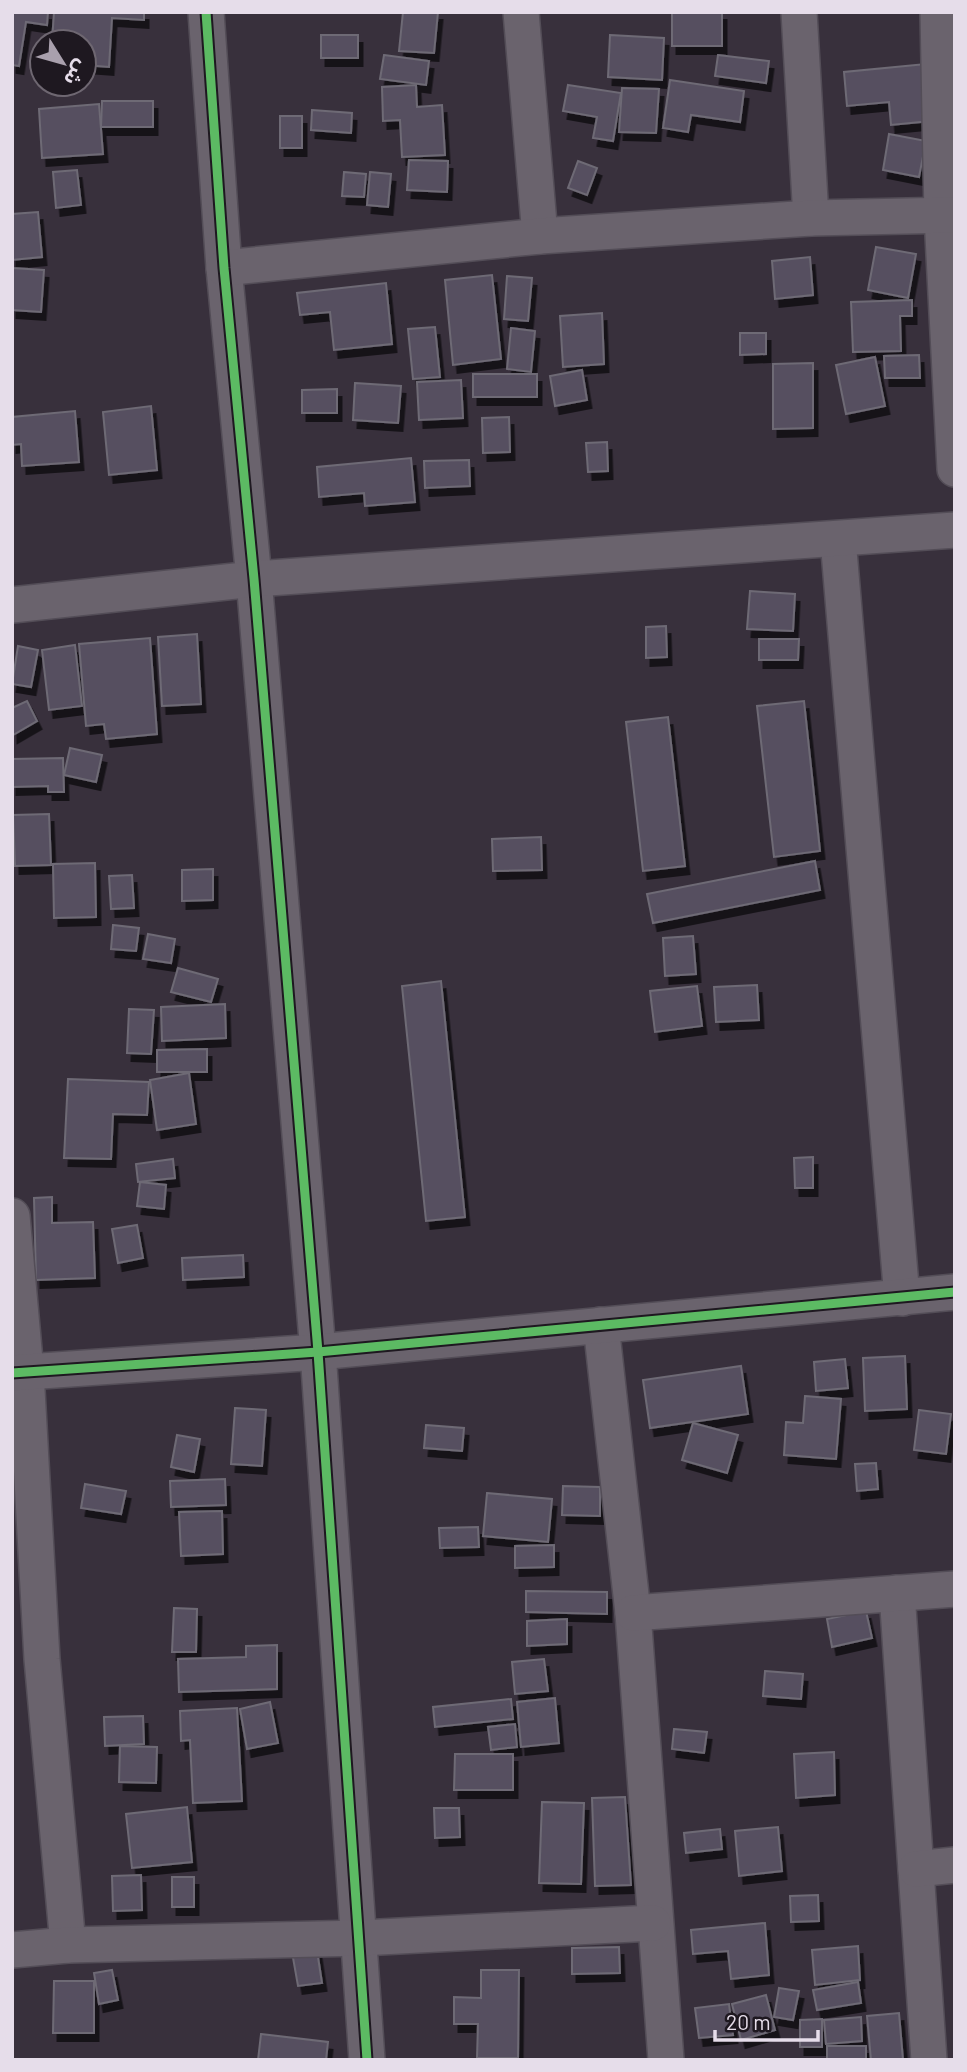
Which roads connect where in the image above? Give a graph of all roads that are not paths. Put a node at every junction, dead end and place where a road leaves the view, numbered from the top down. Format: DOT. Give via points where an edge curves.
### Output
graph roads {
  1 [pos="206,12"];
  2 [pos="521,12"];
  3 [pos="799,12"];
  4 [pos="938,12"];
  5 [pos="948,215"];
  6 [pos="811,218"];
  7 [pos="540,236"];
  8 [pos="223,268"];
  9 [pos="955,469"];
  10 [pos="955,530"];
  11 [pos="838,539"];
  12 [pos="254,579"];
  13 [pos="12,605"];
  14 [pos="12,1216"];
  15 [pos="955,1292"];
  16 [pos="902,1298"];
  17 [pos="601,1325"];
  18 [pos="318,1352"];
  19 [pos="19,1373"];
  20 [pos="955,1589"];
  21 [pos="897,1594"];
  22 [pos="633,1613"];
  23 [pos="27,1661"];
  24 [pos="955,1865"];
  25 [pos="916,1869"];
  26 [pos="653,1923"];
  27 [pos="361,1938"];
  28 [pos="68,1945"];
  29 [pos="12,1950"];
  30 [pos="367,2060"];
  31 [pos="666,2060"];
  32 [pos="929,2060"];
  1 -- 8 [label="street"];
  2 -- 7 [label="street"];
  3 -- 6 [label="street"];
  4 -- 5 [label="street"];
  5 -- 6 [label="street"];
  5 -- 9 [label="street"];
  6 -- 7 [label="street"];
  7 -- 8 [label="street"];
  8 -- 12 [label="street"];
  10 -- 11 [label="street"];
  11 -- 12 [label="street"];
  11 -- 16 [label="street"];
  12 -- 13 [label="street"];
  12 -- 18 [label="street"];
  14 -- 19 [label="street"];
  15 -- 16 [label="street"];
  16 -- 17 [label="street"];
  17 -- 18 [label="street"];
  17 -- 22 [label="street"];
  18 -- 19 [label="street"];
  18 -- 27 [label="street"];
  19 -- 23 [label="street"];
  20 -- 21 [label="street"];
  21 -- 22 [label="street"];
  21 -- 25 [label="street"];
  22 -- 26 [label="street"];
  23 -- 28 [label="street"];
  24 -- 25 [label="street"];
  25 -- 32 [label="street"];
  26 -- 27 [label="street"];
  26 -- 31 [label="street"];
  27 -- 28 [label="street"];
  27 -- 30 [label="street"];
  28 -- 29 [label="street"];
}
